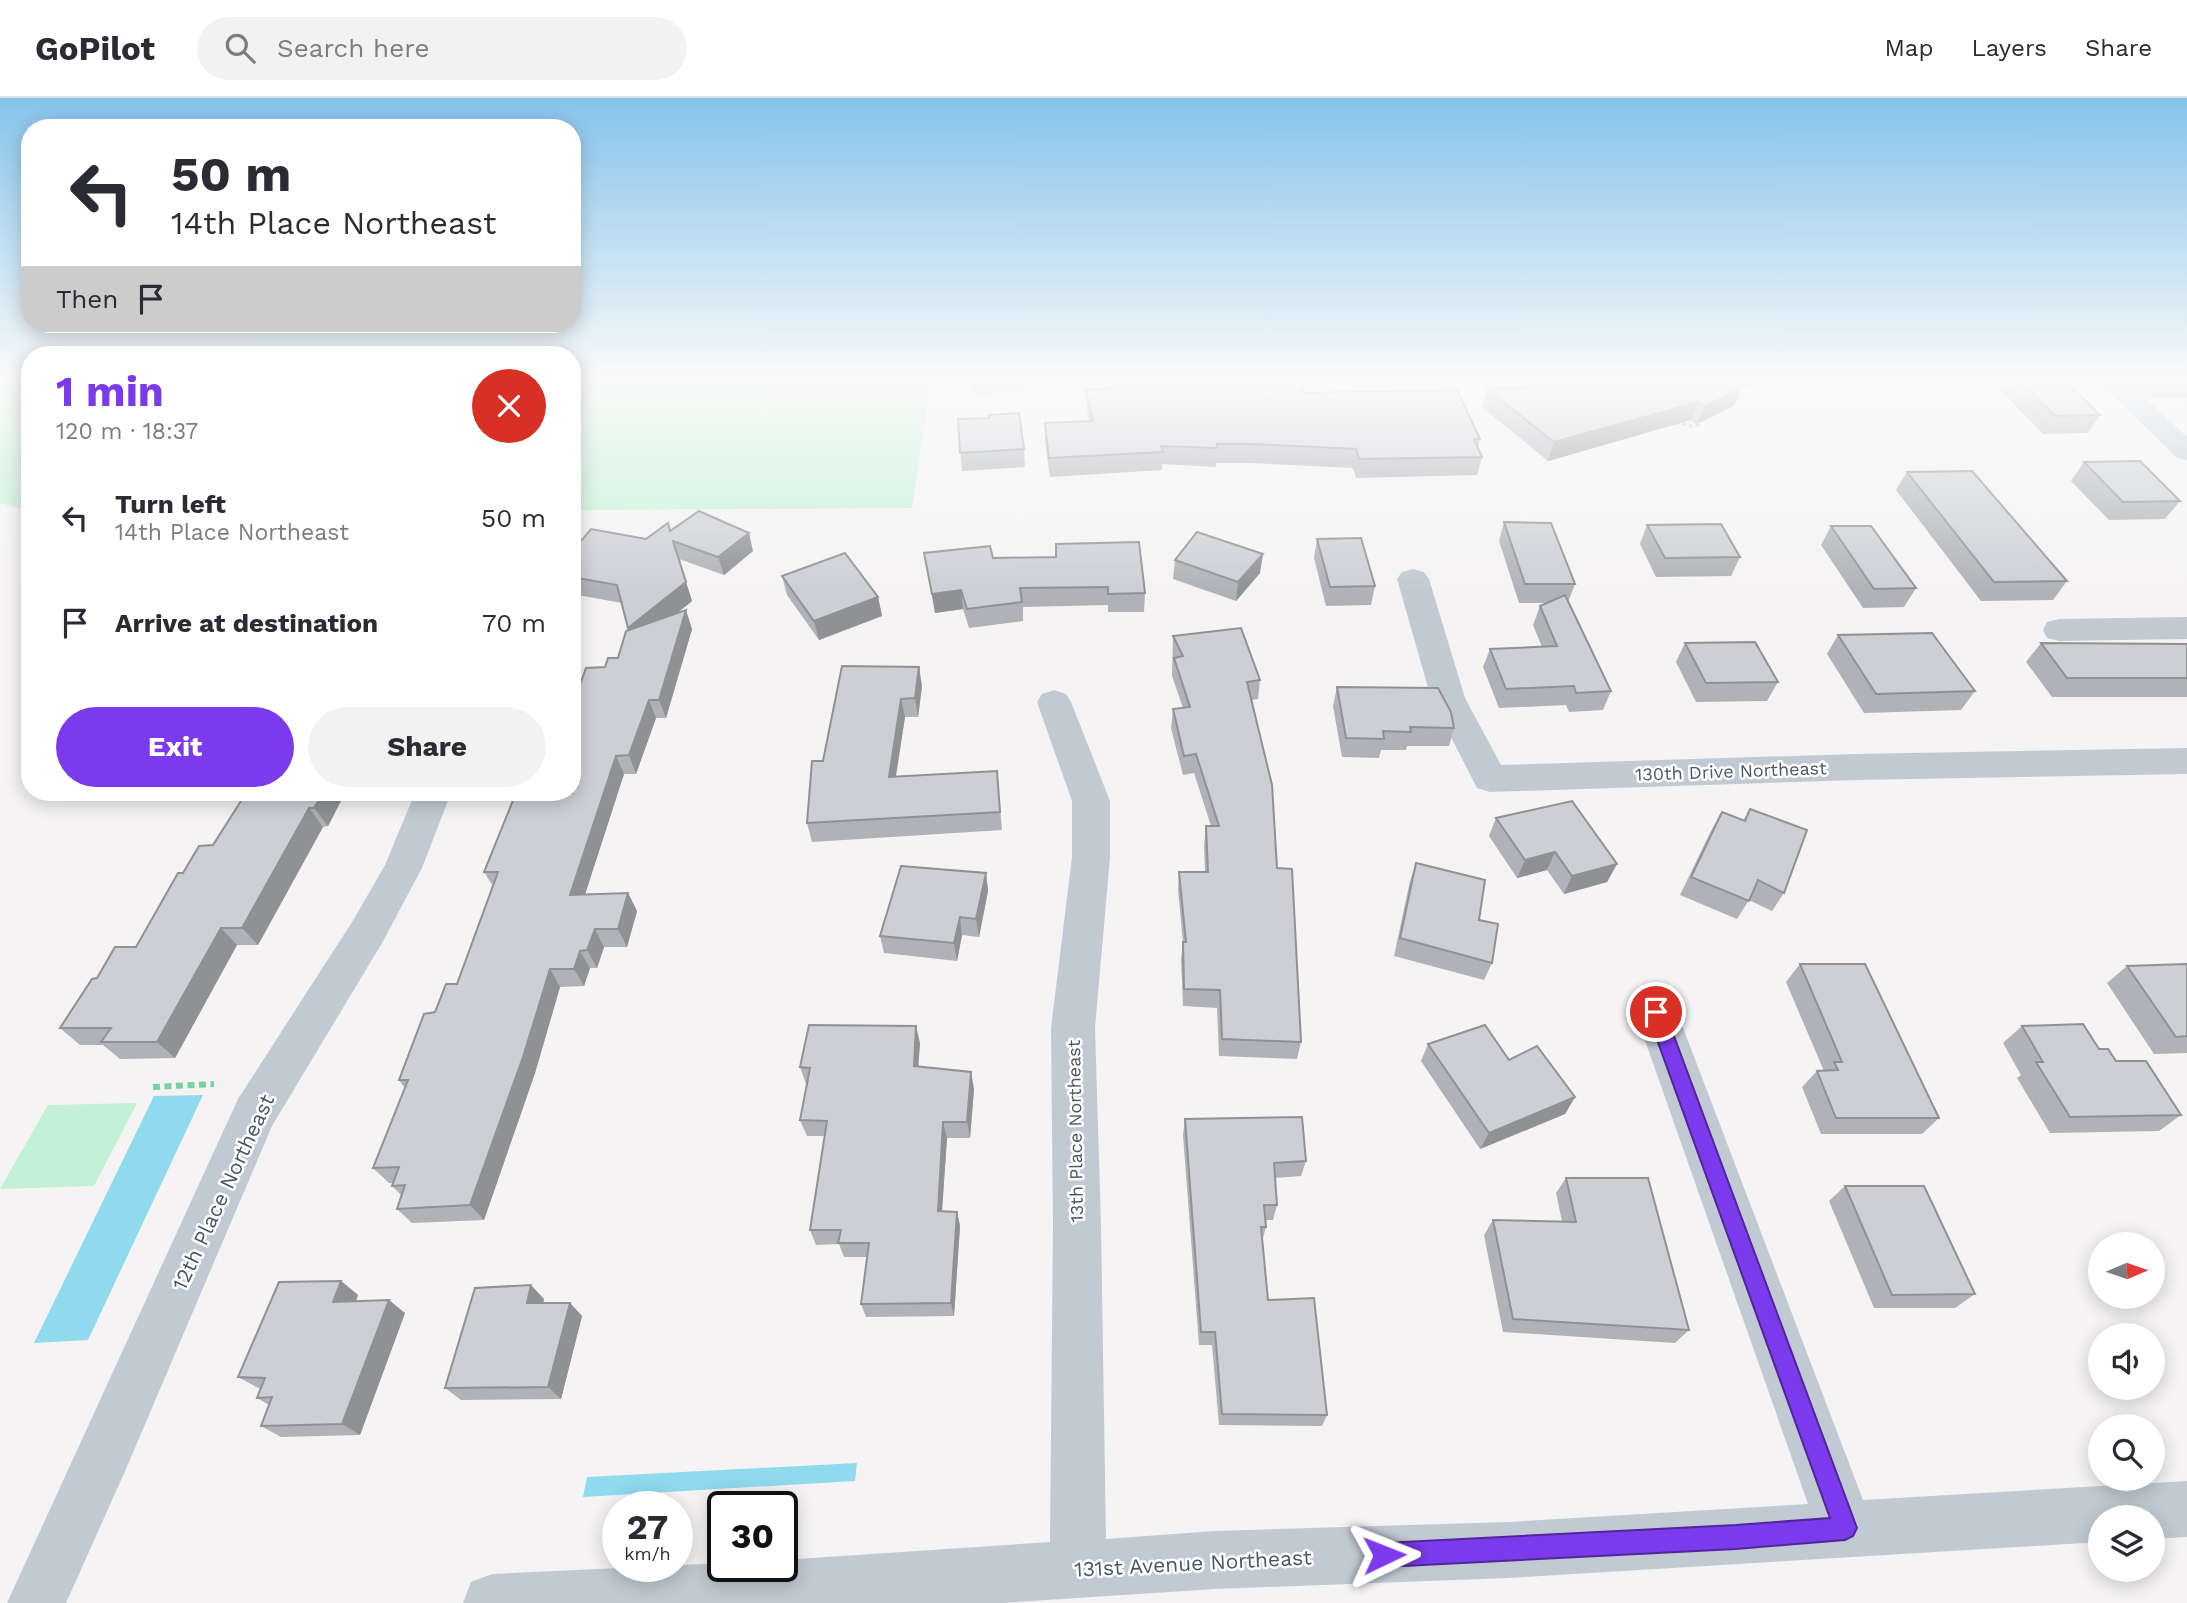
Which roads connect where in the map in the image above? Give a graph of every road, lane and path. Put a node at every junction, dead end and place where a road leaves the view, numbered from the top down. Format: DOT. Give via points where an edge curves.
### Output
graph roads {
  1 [pos="1413,579"];
  2 [pos="2187,628"];
  3 [pos="2059,630"];
  4 [pos="1054,702"];
  5 [pos="2187,761"];
  6 [pos="430,801"];
  7 [pos="1656,1012"];
  8 [pos="214,1084"];
  9 [pos="153,1087"];
  10 [pos="2187,1508"];
  11 [pos="1845,1528"];
  12 [pos="1077,1569"];
  13 [pos="36,1603"];
  14 [pos="492,1603"];
  1 -- 5 [label="street, 130th Drive Northeast" via="1448,698 1490,779"];
  2 -- 3 [label="street"];
  4 -- 12 [label="street, 13th Place Northeast" via="1091,801 1091,857 1073,1028"];
  6 -- 13 [label="street, 12th Place Northeast" via="403,868 368,931 254,1114"];
  7 -- 11 [label="street"];
  8 -- 9 [label="path"];
  10 -- 11 [label="street, 131st Avenue Northeast"];
  11 -- 12 [label="street, 131st Avenue Northeast" via="1521,1549"];
  12 -- 14 [label="street, 131st Avenue Northeast"];
}
